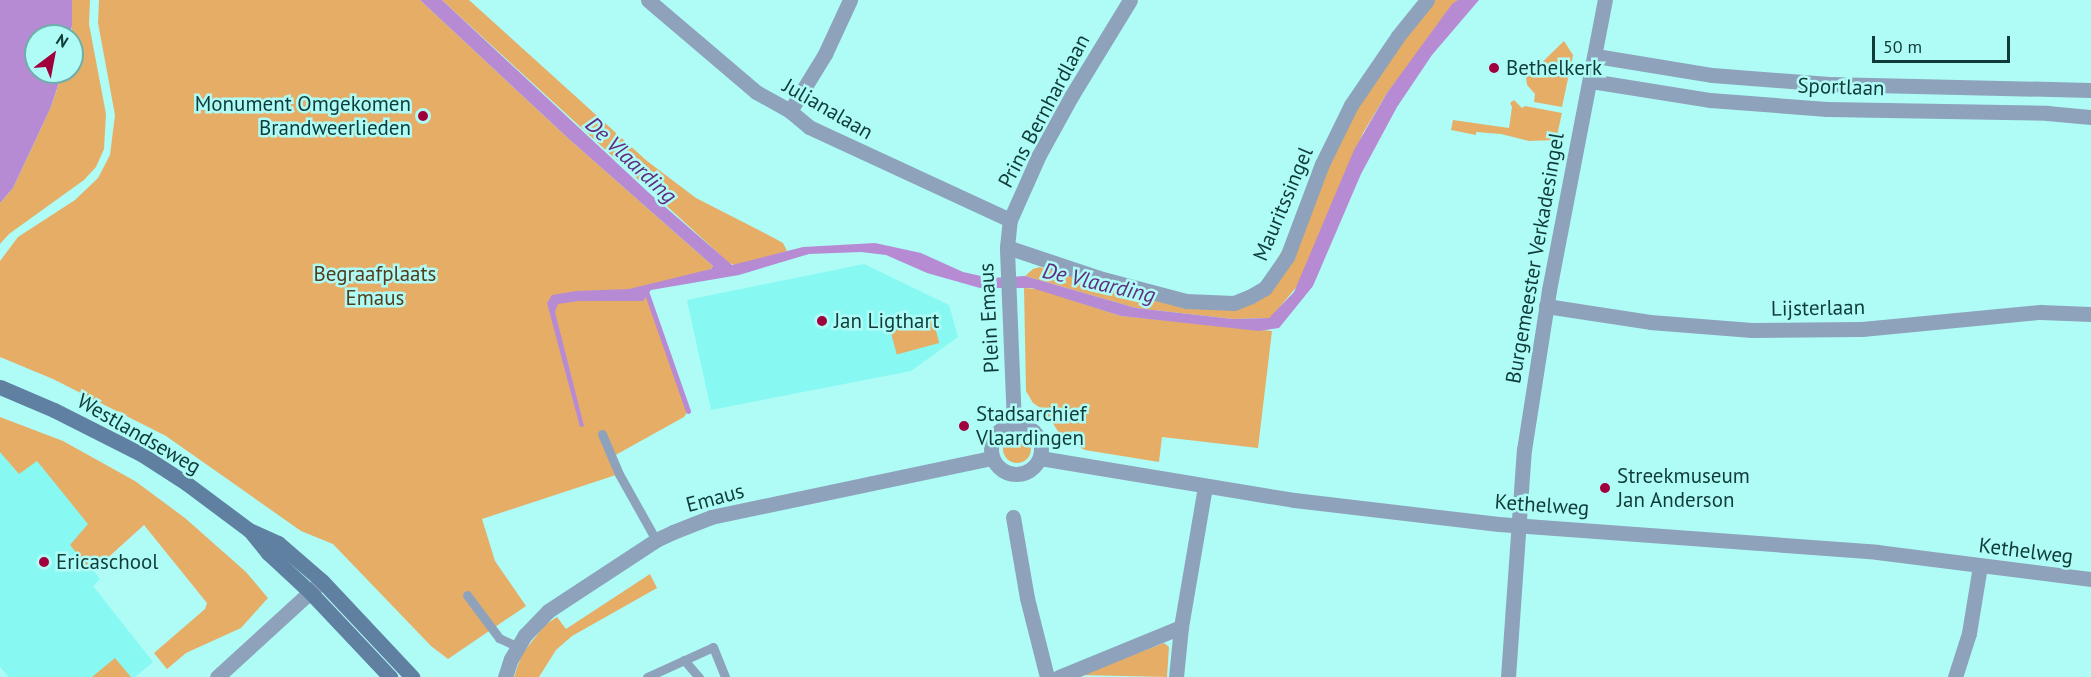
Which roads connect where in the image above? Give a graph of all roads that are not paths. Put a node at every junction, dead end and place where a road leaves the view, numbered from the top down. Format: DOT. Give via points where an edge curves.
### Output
graph roads {
  1 [pos="648,0"];
  2 [pos="850,0"];
  3 [pos="1130,0"];
  4 [pos="1427,0"];
  5 [pos="1605,0"];
  6 [pos="1596,56"];
  7 [pos="1591,81"];
  8 [pos="2091,90"];
  9 [pos="790,111"];
  10 [pos="2091,117"];
  11 [pos="1010,220"];
  12 [pos="1007,247"];
  13 [pos="1546,306"];
  14 [pos="2091,314"];
  15 [pos="0,387"];
  16 [pos="1014,424"];
  17 [pos="602,434"];
  18 [pos="992,458"];
  19 [pos="1040,458"];
  20 [pos="1205,487"];
  21 [pos="1013,518"];
  22 [pos="1518,525"];
  23 [pos="249,530"];
  24 [pos="656,540"];
  25 [pos="1980,567"];
  26 [pos="2091,579"];
  27 [pos="322,581"];
  28 [pos="310,592"];
  29 [pos="467,595"];
  30 [pos="1181,627"];
  31 [pos="518,647"];
  32 [pos="684,660"];
  33 [pos="217,677"];
  34 [pos="390,677"];
  35 [pos="412,677"];
  36 [pos="505,677"];
  37 [pos="647,677"];
  38 [pos="699,677"];
  39 [pos="725,677"];
  40 [pos="1047,677"];
  41 [pos="1059,677"];
  42 [pos="1176,677"];
  43 [pos="1508,677"];
  44 [pos="1956,677"];
  1 -- 9 [label="street, Julianalaan" via="756,92"];
  2 -- 9 [label="street" via="825,54"];
  3 -- 11 [label="street, Prins Bernhardlaan" via="1050,135"];
  4 -- 12 [label="street, Mauritssingel" via="1352,105 1322,164 1287,257 1265,288 1234,303 1186,301 1099,278"];
  5 -- 6 [label="street, Burgemeester Verkadesingel"];
  6 -- 7 [label="street, Burgemeester Verkadesingel"];
  6 -- 8 [label="street, Sportlaan" via="1712,75 1829,84"];
  7 -- 10 [label="street, Sportlaan" via="1710,100 1827,109"];
  7 -- 13 [label="street, Burgemeester Verkadesingel"];
  9 -- 11 [label="street, Julianalaan" via="809,127 849,148"];
  11 -- 12 [label="street, Prins Bernhardlaan"];
  12 -- 16 [label="street, Plein Emaus"];
  13 -- 14 [label="street, Lijsterlaan" via="1650,322 1752,330 1862,329 2040,312"];
  13 -- 22 [label="street, Burgemeester Verkadesingel" via="1524,450"];
  15 -- 23 [label="main road, Westlandseweg" via="141,454"];
  16 -- 18 [label="street" via="995,435"];
  16 -- 19 [label="street" via="1027,426 1037,434"];
  17 -- 24 [label="lane" via="619,474"];
  18 -- 19 [label="street" via="1001,469 1014,475 1030,471"];
  18 -- 24 [label="street, Emaus" via="711,517"];
  19 -- 20 [label="street"];
  20 -- 22 [label="street, Kethelweg"];
  20 -- 30 [label="street"];
  21 -- 40 [label="street" via="1027,598"];
  22 -- 25 [label="street, Kethelweg" via="1877,552"];
  22 -- 43 [label="street, Burgemeester Verkadesingel"];
  23 -- 27 [label="main road, Westlandseweg" via="278,543"];
  23 -- 28 [label="main road, Westlandseweg" via="268,554"];
  24 -- 31 [label="street, Emaus" via="548,611"];
  25 -- 26 [label="street, Kethelweg"];
  25 -- 44 [label="street" via="1969,633"];
  27 -- 28 [label="street"];
  27 -- 35 [label="main road, Westlandseweg"];
  28 -- 33 [label="street"];
  28 -- 34 [label="main road, Westlandseweg"];
  29 -- 31 [label="lane" via="499,638"];
  30 -- 41 [label="street"];
  30 -- 42 [label="street"];
  31 -- 36 [label="street, Emaus"];
  32 -- 37 [label="lane"];
  32 -- 38 [label="lane"];
  32 -- 39 [label="lane" via="713,647"];
}
